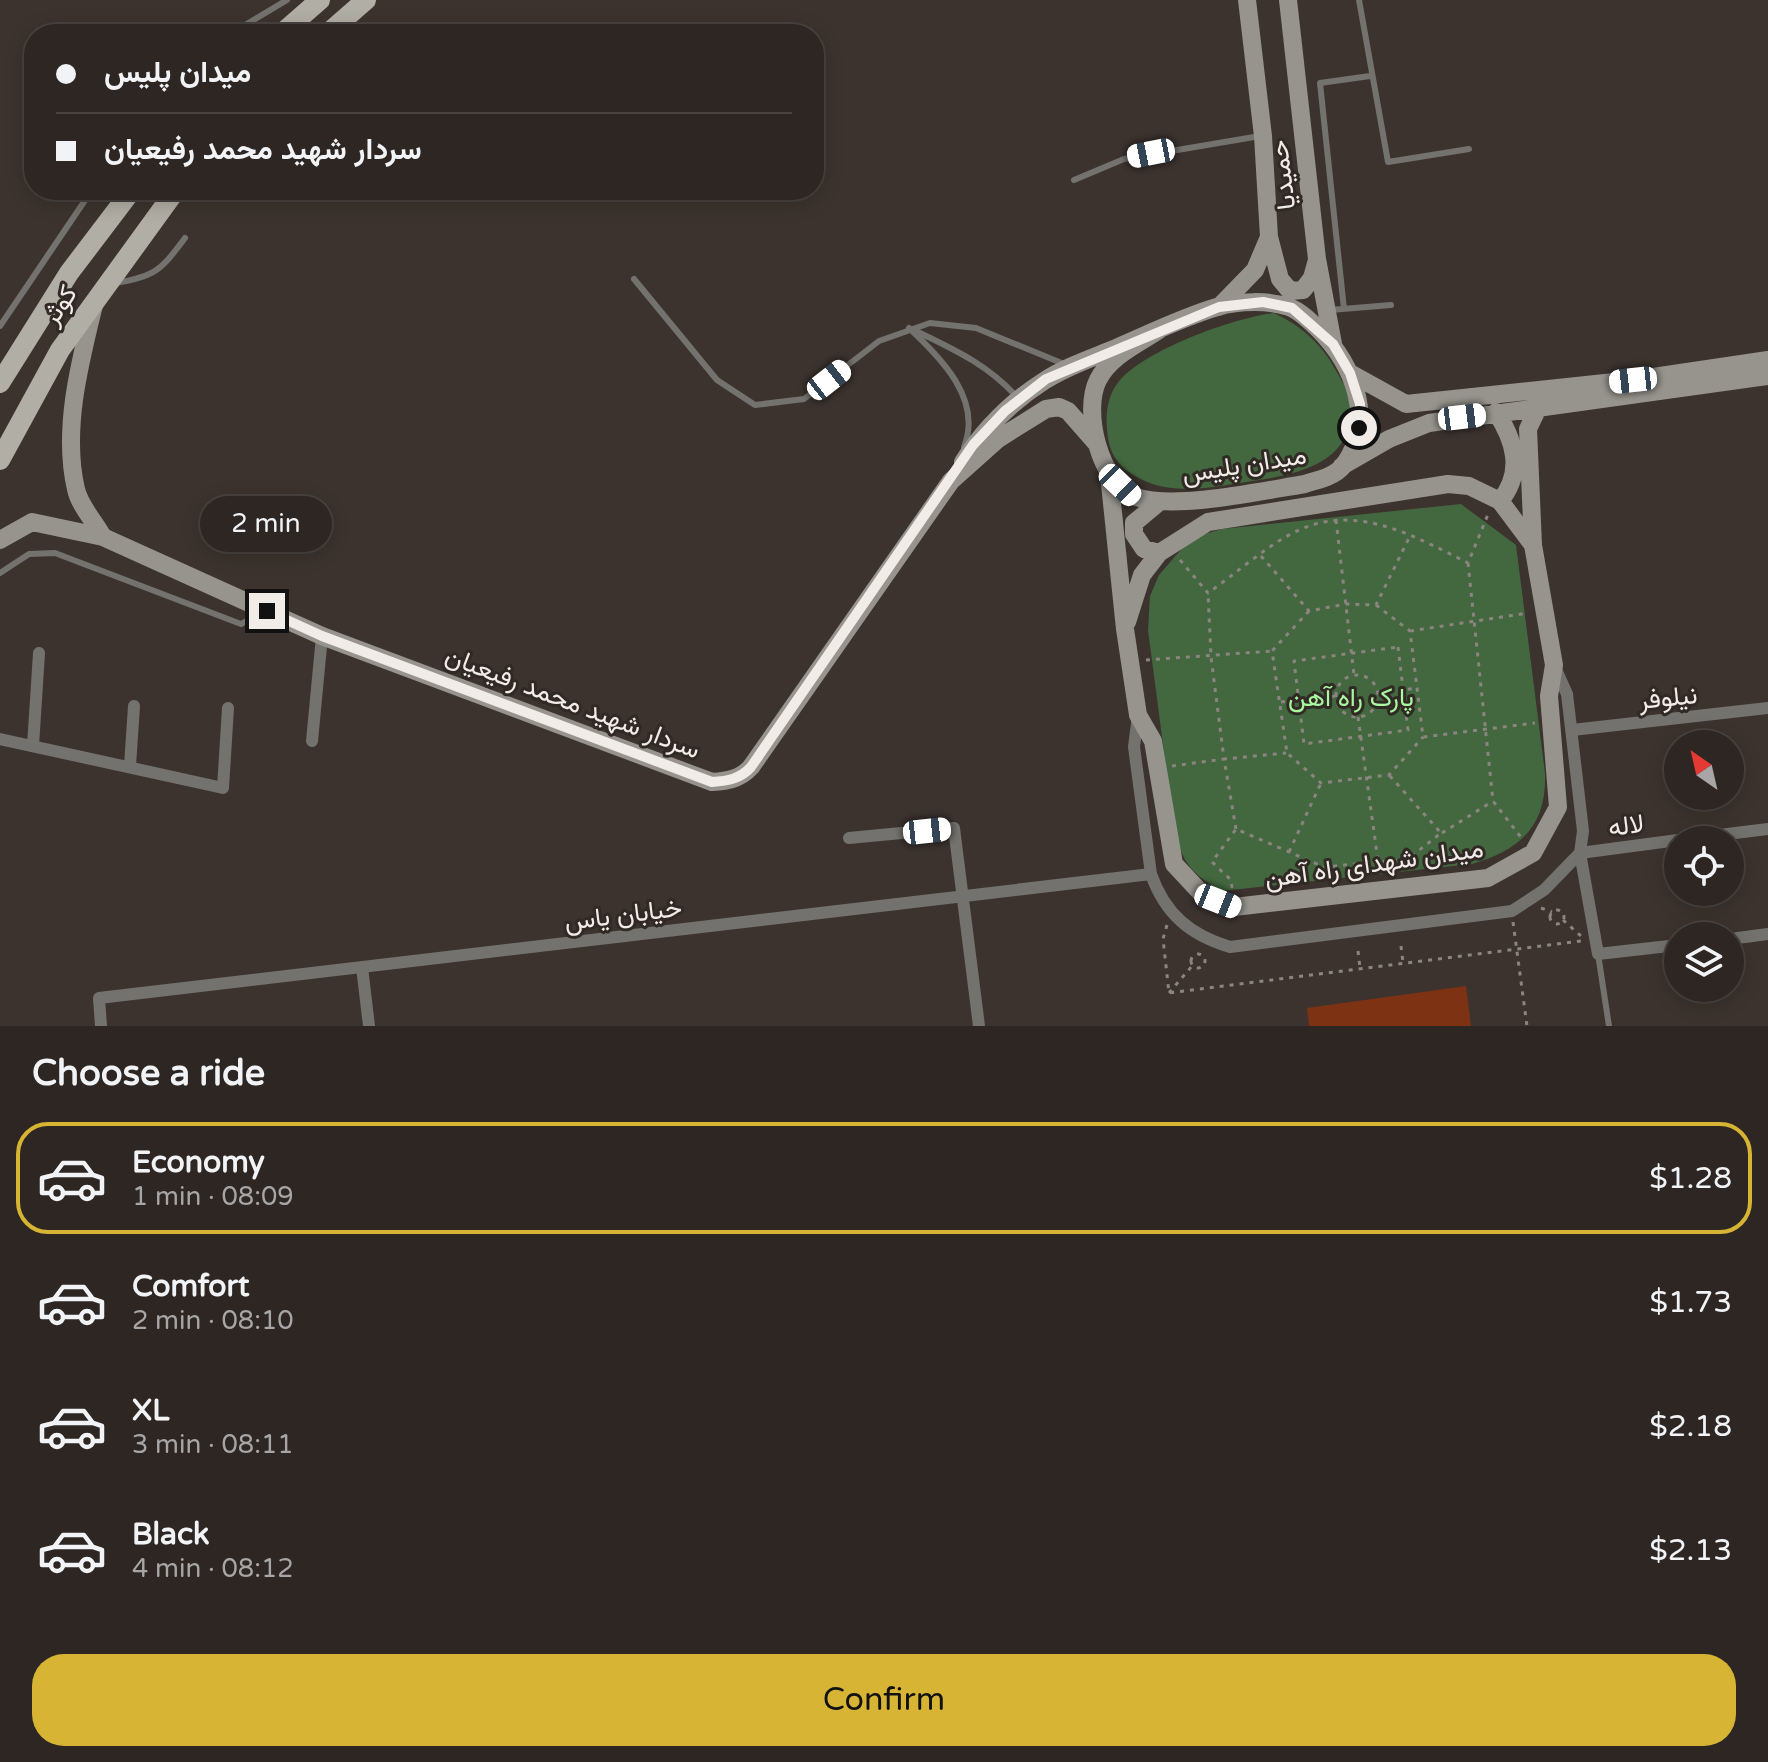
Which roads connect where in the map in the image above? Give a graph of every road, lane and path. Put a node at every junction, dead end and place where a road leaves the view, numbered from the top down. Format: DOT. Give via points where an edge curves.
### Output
graph roads {
  1 [pos="287,0"];
  2 [pos="320,0"];
  3 [pos="366,0"];
  4 [pos="1247,0"];
  5 [pos="1288,0"];
  6 [pos="1359,0"];
  7 [pos="247,24"];
  8 [pos="292,24"];
  9 [pos="338,24"];
  10 [pos="1370,76"];
  11 [pos="1263,136"];
  12 [pos="1469,149"];
  13 [pos="1074,180"];
  14 [pos="85,200"];
  15 [pos="124,200"];
  16 [pos="168,200"];
  17 [pos="1269,237"];
  18 [pos="185,238"];
  19 [pos="1317,259"];
  20 [pos="634,279"];
  21 [pos="100,290"];
  22 [pos="1391,305"];
  23 [pos="1219,307"];
  24 [pos="1335,309"];
  25 [pos="0,326"];
  26 [pos="909,328"];
  27 [pos="1159,330"];
  28 [pos="1333,344"];
  29 [pos="1768,360"];
  30 [pos="1072,367"];
  31 [pos="1350,373"];
  32 [pos="1768,376"];
  33 [pos="0,383"];
  34 [pos="1019,399"];
  35 [pos="1538,408"];
  36 [pos="1496,412"];
  37 [pos="1097,444"];
  38 [pos="0,460"];
  39 [pos="1342,466"];
  40 [pos="1109,474"];
  41 [pos="951,481"];
  42 [pos="1497,499"];
  43 [pos="1159,502"];
  44 [pos="1334,512"];
  45 [pos="1411,534"];
  46 [pos="103,537"];
  47 [pos="0,540"];
  48 [pos="1533,545"];
  49 [pos="1164,550"];
  50 [pos="1261,556"];
  51 [pos="1468,563"];
  52 [pos="0,573"];
  53 [pos="1208,593"];
  54 [pos="1346,604"];
  55 [pos="1376,605"];
  56 [pos="267,611"];
  57 [pos="1309,611"];
  58 [pos="1545,611"];
  59 [pos="1476,621"];
  60 [pos="1125,629"];
  61 [pos="1410,631"];
  62 [pos="322,636"];
  63 [pos="1272,651"];
  64 [pos="39,653"];
  65 [pos="1352,654"];
  66 [pos="1211,657"];
  67 [pos="1130,661"];
  68 [pos="1554,665"];
  69 [pos="1354,675"];
  70 [pos="1418,688"];
  71 [pos="1403,690"];
  72 [pos="1378,693"];
  73 [pos="1336,696"];
  74 [pos="1299,700"];
  75 [pos="1281,702"];
  76 [pos="134,706"];
  77 [pos="228,708"];
  78 [pos="1768,708"];
  79 [pos="1138,715"];
  80 [pos="1358,717"];
  81 [pos="1551,721"];
  82 [pos="1488,729"];
  83 [pos="1572,730"];
  84 [pos="1361,737"];
  85 [pos="1423,737"];
  86 [pos="0,739"];
  87 [pos="312,741"];
  88 [pos="33,746"];
  89 [pos="1287,753"];
  90 [pos="1224,759"];
  91 [pos="130,766"];
  92 [pos="1157,767"];
  93 [pos="1389,775"];
  94 [pos="1367,779"];
  95 [pos="1321,783"];
  96 [pos="1493,801"];
  97 [pos="1236,829"];
  98 [pos="1768,829"];
  99 [pos="1744,832"];
  100 [pos="1441,833"];
  101 [pos="849,838"];
  102 [pos="1664,842"];
  103 [pos="1289,852"];
  104 [pos="1533,853"];
  105 [pos="1580,853"];
  106 [pos="1378,862"];
  107 [pos="1151,874"];
  108 [pos="1382,890"];
  109 [pos="964,896"];
  110 [pos="1234,907"];
  111 [pos="1512,911"];
  112 [pos="1171,913"];
  113 [pos="1768,934"];
  114 [pos="1744,937"];
  115 [pos="1585,940"];
  116 [pos="1401,946"];
  117 [pos="1664,947"];
  118 [pos="1517,948"];
  119 [pos="1358,951"];
  120 [pos="1598,954"];
  121 [pos="1403,963"];
  122 [pos="1192,966"];
  123 [pos="362,967"];
  124 [pos="1360,968"];
  125 [pos="1169,993"];
  126 [pos="101,1026"];
  127 [pos="369,1026"];
  128 [pos="979,1026"];
  129 [pos="1527,1026"];
  130 [pos="1609,1026"];
  1 -- 7 [label="lane"];
  2 -- 8 [label="main road"];
  3 -- 9 [label="main road"];
  4 -- 11 [label="main road, حمیدیا"];
  5 -- 19 [label="main road, حمیدیا"];
  6 -- 10 [label="lane"];
  10 -- 12 [label="lane" via="1388,162"];
  10 -- 24 [label="lane" via="1320,83"];
  11 -- 13 [label="lane" via="1124,159"];
  11 -- 17 [label="main road, حمیدیا"];
  14 -- 25 [label="lane"];
  15 -- 33 [label="main road, کوثر" via="69,273"];
  16 -- 21 [label="main road, کوثر"];
  17 -- 19 [label="main road" via="1280,279 1290,291 1303,290"];
  17 -- 23 [label="main road, حمیدیا" via="1255,270"];
  18 -- 21 [label="lane" via="162,269 149,277"];
  19 -- 24 [label="main road, حمیدیا"];
  20 -- 26 [label="lane" via="717,380 755,405 804,399 879,341"];
  21 -- 38 [label="main road, کوثر" via="60,350"];
  21 -- 46 [label="main road" via="80,362 72,439 76,491"];
  22 -- 24 [label="lane"];
  23 -- 27 [label="main road, میدان پلیس"];
  23 -- 28 [label="main road, میدان پلیس" via="1263,302 1292,308"];
  24 -- 28 [label="main road, حمیدیا"];
  26 -- 30 [label="lane" via="954,323"];
  26 -- 34 [label="lane" via="976,361"];
  26 -- 41 [label="lane" via="937,354 967,405 969,435"];
  27 -- 30 [label="main road"];
  27 -- 37 [label="main road, میدان پلیس" via="1113,360 1098,380 1091,405"];
  28 -- 31 [label="main road, میدان پلیس"];
  29 -- 31 [label="main road" via="1406,404"];
  30 -- 34 [label="main road"];
  31 -- 39 [label="main road, میدان پلیس" via="1360,404 1359,428"];
  32 -- 35 [label="main road"];
  34 -- 41 [label="main road" via="973,445"];
  35 -- 36 [label="main road"];
  35 -- 48 [label="main road" via="1528,429"];
  36 -- 39 [label="main road" via="1429,423"];
  36 -- 42 [label="main road" via="1508,430 1515,461 1511,488"];
  37 -- 40 [label="main road, میدان پلیس"];
  37 -- 41 [label="main road, سردار شهید محمد رفیعیان" via="1068,411 1046,409 998,439"];
  39 -- 43 [label="main road, میدان پلیس" via="1305,484"];
  40 -- 43 [label="main road, میدان پلیس" via="1132,496"];
  40 -- 60 [label="main road, میدان شهدای راه آهن"];
  41 -- 62 [label="main road, سردار شهید محمد رفیعیان" via="751,767 727,781 712,782"];
  42 -- 44 [label="main road" via="1469,486 1448,484"];
  42 -- 48 [label="main road"];
  42 -- 51 [label="path"];
  43 -- 49 [label="main road" via="1134,523 1134,534 1144,549"];
  44 -- 45 [label="path"];
  44 -- 49 [label="main road" via="1208,522"];
  44 -- 50 [label="path"];
  44 -- 54 [label="path"];
  45 -- 51 [label="path"];
  45 -- 55 [label="path"];
  46 -- 47 [label="main road, سردار شهید محمد رفیعیان" via="32,522"];
  46 -- 56 [label="main road, سردار شهید محمد رفیعیان"];
  48 -- 58 [label="main road"];
  49 -- 53 [label="path"];
  49 -- 60 [label="main road" via="1142,575"];
  50 -- 53 [label="path"];
  50 -- 57 [label="path"];
  51 -- 59 [label="path"];
  52 -- 56 [label="lane" via="29,554 55,553 241,624"];
  53 -- 66 [label="path"];
  54 -- 55 [label="path"];
  54 -- 57 [label="path"];
  54 -- 65 [label="path"];
  55 -- 61 [label="path"];
  56 -- 62 [label="main road, سردار شهید محمد رفیعیان"];
  57 -- 63 [label="path"];
  58 -- 59 [label="path"];
  58 -- 68 [label="main road"];
  59 -- 61 [label="path"];
  59 -- 82 [label="path"];
  60 -- 67 [label="main road, میدان شهدای راه آهن"];
  61 -- 70 [label="path"];
  62 -- 87 [label="street"];
  63 -- 66 [label="path"];
  63 -- 75 [label="path"];
  64 -- 88 [label="street"];
  65 -- 69 [label="path"];
  65 -- 71 [label="path" via="1398,647"];
  65 -- 74 [label="path" via="1294,661"];
  66 -- 67 [label="path"];
  66 -- 90 [label="path"];
  67 -- 79 [label="main road, میدان شهدای راه آهن"];
  68 -- 81 [label="main road"];
  68 -- 83 [label="street" via="1567,694"];
  69 -- 72 [label="path" via="1370,679"];
  69 -- 73 [label="path" via="1342,681"];
  70 -- 71 [label="path"];
  70 -- 85 [label="path"];
  71 -- 72 [label="path"];
  71 -- 84 [label="path" via="1408,730"];
  72 -- 80 [label="path" via="1375,707"];
  73 -- 74 [label="path"];
  73 -- 80 [label="path" via="1340,709"];
  74 -- 75 [label="path"];
  74 -- 84 [label="path" via="1304,744"];
  75 -- 89 [label="path"];
  76 -- 91 [label="street"];
  77 -- 91 [label="street" via="223,788"];
  78 -- 83 [label="street, نیلوفر"];
  79 -- 92 [label="main road, میدان شهدای راه آهن" via="1153,741"];
  79 -- 107 [label="street" via="1134,747"];
  80 -- 84 [label="path"];
  81 -- 82 [label="path"];
  81 -- 104 [label="main road" via="1558,807"];
  82 -- 85 [label="path"];
  82 -- 96 [label="path"];
  83 -- 105 [label="street" via="1583,831"];
  84 -- 94 [label="path"];
  85 -- 93 [label="path"];
  86 -- 88 [label="street"];
  88 -- 91 [label="street"];
  89 -- 90 [label="path"];
  89 -- 95 [label="path"];
  90 -- 92 [label="path"];
  90 -- 97 [label="path"];
  92 -- 110 [label="main road, میدان شهدای راه آهن" via="1174,864 1202,894"];
  93 -- 94 [label="path"];
  93 -- 100 [label="path"];
  94 -- 95 [label="path"];
  94 -- 106 [label="path"];
  95 -- 103 [label="path"];
  96 -- 100 [label="path"];
  96 -- 104 [label="path"];
  97 -- 103 [label="path"];
  97 -- 110 [label="path" via="1212,862 1231,880"];
  98 -- 99 [label="street, لاله"];
  100 -- 106 [label="path" via="1408,859"];
  101 -- 109 [label="street" via="954,828"];
  102 -- 105 [label="street, لاله"];
  103 -- 106 [label="path" via="1324,867"];
  104 -- 108 [label="main road, میدان شهدای راه آهن" via="1488,878"];
  105 -- 111 [label="street" via="1544,890"];
  105 -- 120 [label="street"];
  106 -- 108 [label="path"];
  107 -- 109 [label="street, خیابان یاس"];
  107 -- 112 [label="street"];
  108 -- 110 [label="main road, میدان شهدای راه آهن"];
  109 -- 123 [label="street, خیابان یاس"];
  109 -- 128 [label="street"];
  111 -- 112 [label="street" via="1230,947 1190,930"];
  111 -- 118 [label="path"];
  112 -- 125 [label="path" via="1163,939"];
  113 -- 114 [label="street"];
  115 -- 118 [label="path"];
  116 -- 121 [label="path"];
  117 -- 120 [label="street"];
  118 -- 121 [label="path"];
  118 -- 129 [label="path"];
  119 -- 124 [label="path"];
  120 -- 130 [label="lane"];
  121 -- 124 [label="path"];
  122 -- 125 [label="path"];
  123 -- 126 [label="street, خیابان یاس" via="99,998"];
  123 -- 127 [label="street"];
  124 -- 125 [label="path"];
}
